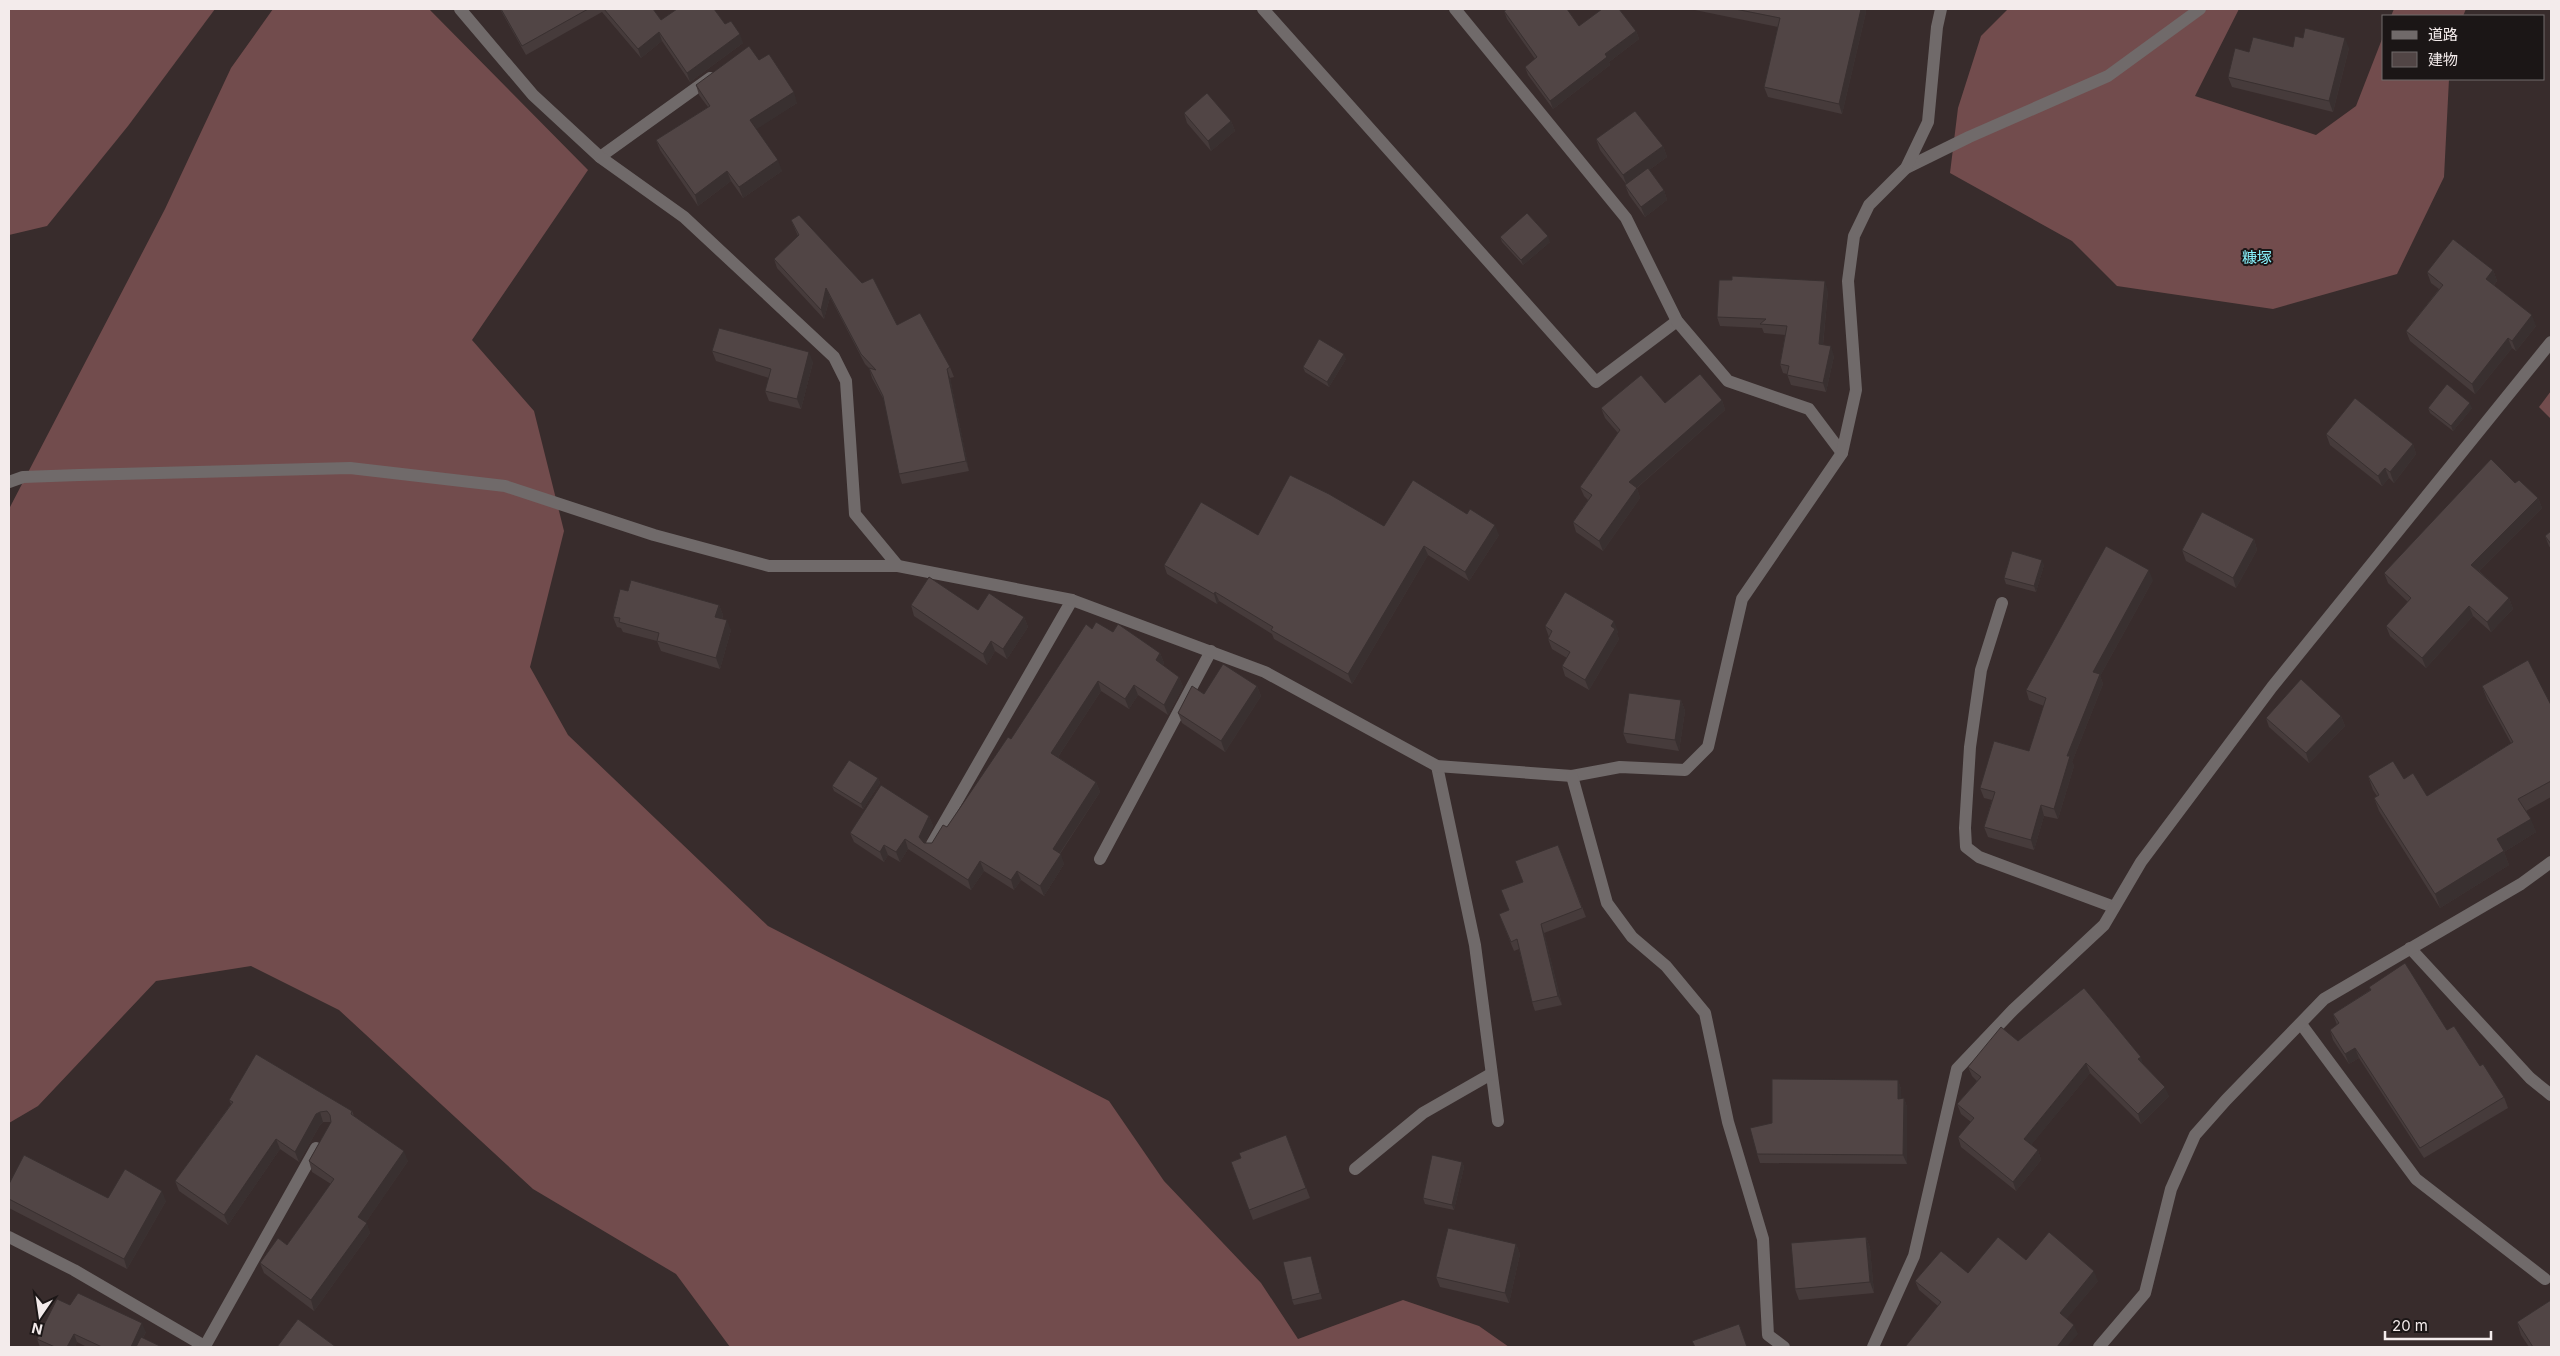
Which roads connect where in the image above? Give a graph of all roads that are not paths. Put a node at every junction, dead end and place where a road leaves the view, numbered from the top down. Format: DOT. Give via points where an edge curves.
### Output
graph roads {
  1 [pos="460,9"];
  2 [pos="1263,9"];
  3 [pos="1455,9"];
  4 [pos="1941,9"];
  5 [pos="2200,9"];
  6 [pos="717,73"];
  7 [pos="600,157"];
  8 [pos="1906,168"];
  9 [pos="1677,322"];
  10 [pos="2551,342"];
  11 [pos="1842,453"];
  12 [pos="9,482"];
  13 [pos="898,566"];
  14 [pos="1072,600"];
  15 [pos="2002,603"];
  16 [pos="1211,651"];
  17 [pos="1437,766"];
  18 [pos="1572,776"];
  19 [pos="931,846"];
  20 [pos="1100,859"];
  21 [pos="2551,862"];
  22 [pos="2114,907"];
  23 [pos="2410,948"];
  24 [pos="2301,1024"];
  25 [pos="1491,1074"];
  26 [pos="2551,1095"];
  27 [pos="1498,1121"];
  28 [pos="322,1137"];
  29 [pos="1355,1169"];
  30 [pos="9,1237"];
  31 [pos="2545,1279"];
  32 [pos="206,1347"];
  33 [pos="1784,1347"];
  34 [pos="1873,1347"];
  35 [pos="2099,1347"];
  1 -- 7 [label="street" via="533,95"];
  2 -- 9 [label="street" via="1596,382"];
  3 -- 9 [label="street" via="1626,218"];
  4 -- 8 [label="street" via="1928,122"];
  5 -- 8 [label="street" via="2108,76"];
  6 -- 7 [label="street"];
  7 -- 13 [label="street" via="684,217 834,357 846,382 856,514"];
  8 -- 11 [label="street" via="1869,205 1854,236 1848,281 1856,390"];
  9 -- 11 [label="street" via="1728,381 1809,409"];
  10 -- 22 [label="street" via="2272,687 2141,862"];
  11 -- 18 [label="street" via="1742,599 1708,747 1686,770 1620,767"];
  12 -- 13 [label="street" via="23,477 79,474 350,468 505,486 654,535 769,566"];
  13 -- 14 [label="street"];
  14 -- 16 [label="street"];
  14 -- 19 [label="street"];
  15 -- 22 [label="street" via="1981,670 1970,748 1966,847 1979,857"];
  16 -- 17 [label="street" via="1265,672"];
  16 -- 20 [label="street"];
  17 -- 18 [label="street"];
  17 -- 25 [label="street" via="1475,944"];
  18 -- 33 [label="street" via="1607,903 1632,937 1666,966 1705,1013 1728,1122 1763,1239 1768,1335"];
  21 -- 23 [label="street" via="2521,884"];
  22 -- 34 [label="street" via="2104,925 2013,1010 1957,1069 1914,1256"];
  23 -- 24 [label="street" via="2324,999"];
  23 -- 26 [label="street" via="2530,1078"];
  24 -- 31 [label="street" via="2416,1179"];
  24 -- 35 [label="street" via="2195,1134 2171,1189 2145,1293"];
  25 -- 27 [label="street"];
  25 -- 29 [label="street" via="1423,1113"];
  28 -- 32 [label="street"];
  30 -- 32 [label="street" via="74,1270"];
}
